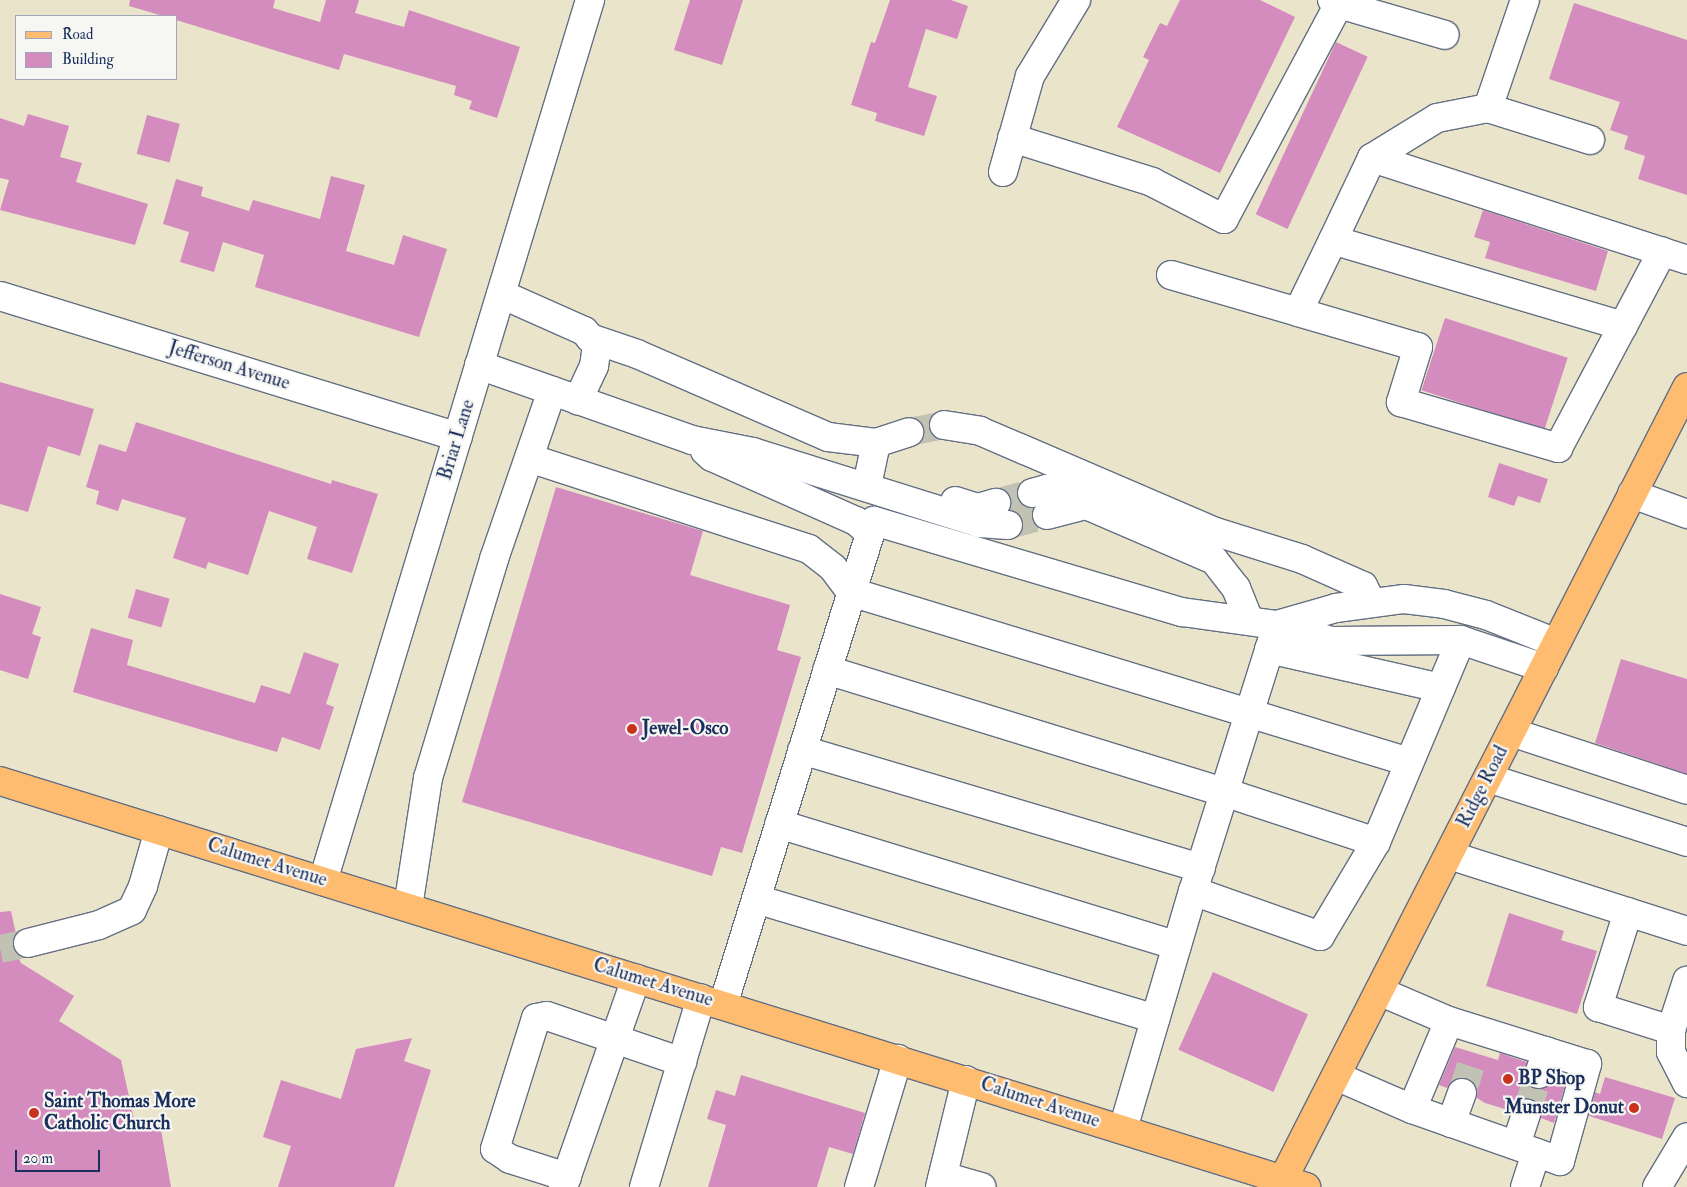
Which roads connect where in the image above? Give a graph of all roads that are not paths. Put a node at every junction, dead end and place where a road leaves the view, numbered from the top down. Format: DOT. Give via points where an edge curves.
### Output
graph roads {
  1 [pos="590,0"];
  2 [pos="1076,0"];
  3 [pos="1525,0"];
  4 [pos="1336,2"];
  5 [pos="1445,35"];
  6 [pos="1488,108"];
  7 [pos="1012,138"];
  8 [pos="1590,140"];
  9 [pos="1372,158"];
  10 [pos="1004,172"];
  11 [pos="1333,240"];
  12 [pos="1662,252"];
  13 [pos="1687,260"];
  14 [pos="1171,275"];
  15 [pos="501,294"];
  16 [pos="0,296"];
  17 [pos="1298,312"];
  18 [pos="1623,326"];
  19 [pos="593,341"];
  20 [pos="479,365"];
  21 [pos="1687,387"];
  22 [pos="552,392"];
  23 [pos="578,400"];
  24 [pos="944,425"];
  25 [pos="909,432"];
  26 [pos="458,437"];
  27 [pos="692,440"];
  28 [pos="876,443"];
  29 [pos="529,458"];
  30 [pos="868,476"];
  31 [pos="1632,494"];
  32 [pos="1040,504"];
  33 [pos="1687,514"];
  34 [pos="870,534"];
  35 [pos="851,592"];
  36 [pos="1372,603"];
  37 [pos="1249,621"];
  38 [pos="1273,637"];
  39 [pos="1461,640"];
  40 [pos="1556,643"];
  41 [pos="1544,668"];
  42 [pos="827,670"];
  43 [pos="1441,688"];
  44 [pos="1249,713"];
  45 [pos="1511,732"];
  46 [pos="802,750"];
  47 [pos="1409,762"];
  48 [pos="1488,778"];
  49 [pos="0,781"];
  50 [pos="1687,790"];
  51 [pos="1224,792"];
  52 [pos="779,824"];
  53 [pos="159,830"];
  54 [pos="1376,842"];
  55 [pos="1687,842"];
  56 [pos="1448,855"];
  57 [pos="1197,879"];
  58 [pos="323,881"];
  59 [pos="756,899"];
  60 [pos="408,907"];
  61 [pos="1628,912"];
  62 [pos="1687,931"];
  63 [pos="28,943"];
  64 [pos="1176,946"];
  65 [pos="636,978"];
  66 [pos="1687,981"];
  67 [pos="1379,991"];
  68 [pos="712,1001"];
  69 [pos="1155,1019"];
  70 [pos="1449,1021"];
  71 [pos="1671,1030"];
  72 [pos="614,1040"];
  73 [pos="898,1059"];
  74 [pos="682,1062"];
  75 [pos="1336,1076"];
  76 [pos="966,1080"];
  77 [pos="1687,1083"];
  78 [pos="1462,1093"];
  79 [pos="1412,1109"];
  80 [pos="1526,1114"];
  81 [pos="1451,1123"];
  82 [pos="1123,1129"];
  83 [pos="1687,1136"];
  84 [pos="1526,1149"];
  85 [pos="942,1181"];
  86 [pos="565,1182"];
  87 [pos="1290,1185"];
  88 [pos="644,1187"];
  89 [pos="859,1187"];
  90 [pos="981,1187"];
  91 [pos="1525,1187"];
  92 [pos="1657,1187"];
  1 -- 15 [label="street, Briar Lane"];
  2 -- 7 [label="street" via="1030,76"];
  3 -- 6 [label="street"];
  4 -- 5 [label="street"];
  4 -- 7 [label="street" via="1224,219 1152,182"];
  6 -- 8 [label="street"];
  6 -- 9 [label="street" via="1437,118"];
  7 -- 10 [label="street"];
  9 -- 11 [label="street"];
  9 -- 12 [label="street"];
  11 -- 17 [label="street"];
  11 -- 18 [label="street"];
  12 -- 13 [label="street"];
  12 -- 18 [label="street"];
  14 -- 17 [label="street"];
  15 -- 19 [label="street" via="584,331"];
  15 -- 20 [label="street, Briar Lane"];
  16 -- 26 [label="street, Jefferson Avenue"];
  17 -- 18 [label="street" via="1418,347 1401,402 1558,448"];
  19 -- 23 [label="street" via="594,366"];
  19 -- 28 [label="street" via="638,354 828,437"];
  20 -- 22 [label="street"];
  20 -- 26 [label="street, Briar Lane"];
  21 -- 31 [label="main road, Ridge Road"];
  22 -- 23 [label="street"];
  22 -- 29 [label="street"];
  23 -- 27 [label="street"];
  23 -- 30 [label="street" via="603,394"];
  24 -- 36 [label="street" via="980,431 1216,532 1302,559 1363,586"];
  25 -- 28 [label="street"];
  26 -- 58 [label="street, Briar Lane"];
  27 -- 30 [label="street" via="753,452 979,523 1002,514"];
  27 -- 34 [label="street" via="712,457 856,521"];
  28 -- 30 [label="street"];
  29 -- 35 [label="street" via="808,549 833,568"];
  29 -- 60 [label="street" via="494,559 428,778"];
  31 -- 33 [label="street"];
  31 -- 40 [label="main road, Ridge Road"];
  32 -- 37 [label="street" via="1047,489 1214,560 1236,588"];
  34 -- 35 [label="street"];
  34 -- 37 [label="street" via="874,520 1182,612"];
  35 -- 42 [label="street"];
  35 -- 44 [label="street"];
  36 -- 38 [label="street" via="1336,608"];
  36 -- 40 [label="street" via="1404,598 1444,604 1486,615"];
  37 -- 38 [label="street"];
  38 -- 39 [label="street" via="1331,641"];
  38 -- 43 [label="street"];
  38 -- 44 [label="street"];
  39 -- 41 [label="street"];
  39 -- 43 [label="street"];
  40 -- 41 [label="main road, Ridge Road"];
  41 -- 45 [label="main road, Ridge Road"];
  42 -- 46 [label="street"];
  42 -- 51 [label="street"];
  43 -- 47 [label="street"];
  44 -- 47 [label="street"];
  44 -- 51 [label="street"];
  45 -- 48 [label="main road, Ridge Road"];
  45 -- 50 [label="street"];
  46 -- 52 [label="street"];
  46 -- 57 [label="street"];
  47 -- 54 [label="street"];
  48 -- 55 [label="street"];
  48 -- 56 [label="main road, Ridge Road"];
  49 -- 53 [label="main road, Calumet Avenue"];
  51 -- 54 [label="street"];
  51 -- 57 [label="street"];
  52 -- 59 [label="street"];
  52 -- 64 [label="street"];
  53 -- 58 [label="main road, Calumet Avenue"];
  53 -- 63 [label="street" via="143,886 132,910 99,924"];
  54 -- 57 [label="street" via="1320,936"];
  56 -- 61 [label="street"];
  56 -- 67 [label="main road, Ridge Road"];
  57 -- 64 [label="street"];
  58 -- 60 [label="main road, Calumet Avenue"];
  59 -- 68 [label="street"];
  59 -- 69 [label="street"];
  60 -- 65 [label="main road, Calumet Avenue"];
  61 -- 62 [label="street"];
  61 -- 71 [label="street" via="1598,1007"];
  64 -- 69 [label="street"];
  65 -- 68 [label="main road, Calumet Avenue"];
  65 -- 72 [label="street"];
  66 -- 71 [label="street"];
  67 -- 70 [label="street"];
  67 -- 75 [label="main road, Ridge Road"];
  68 -- 73 [label="main road, Calumet Avenue"];
  68 -- 74 [label="street"];
  69 -- 82 [label="street"];
  70 -- 79 [label="street"];
  70 -- 84 [label="street" via="1479,1042 1543,1062 1587,1064 1560,1161"];
  71 -- 77 [label="street" via="1671,1052"];
  72 -- 74 [label="street"];
  72 -- 86 [label="street"];
  72 -- 86 [label="street" via="547,1016 536,1018 494,1149"];
  73 -- 76 [label="main road, Calumet Avenue"];
  73 -- 89 [label="street"];
  74 -- 88 [label="street"];
  75 -- 79 [label="street"];
  75 -- 87 [label="main road, Ridge Road"];
  76 -- 82 [label="main road, Calumet Avenue"];
  76 -- 85 [label="street"];
  78 -- 81 [label="street"];
  79 -- 81 [label="street"];
  80 -- 84 [label="street"];
  81 -- 84 [label="street"];
  82 -- 87 [label="main road, Calumet Avenue"];
  83 -- 92 [label="street"];
  84 -- 91 [label="street"];
  85 -- 90 [label="street"];
}
